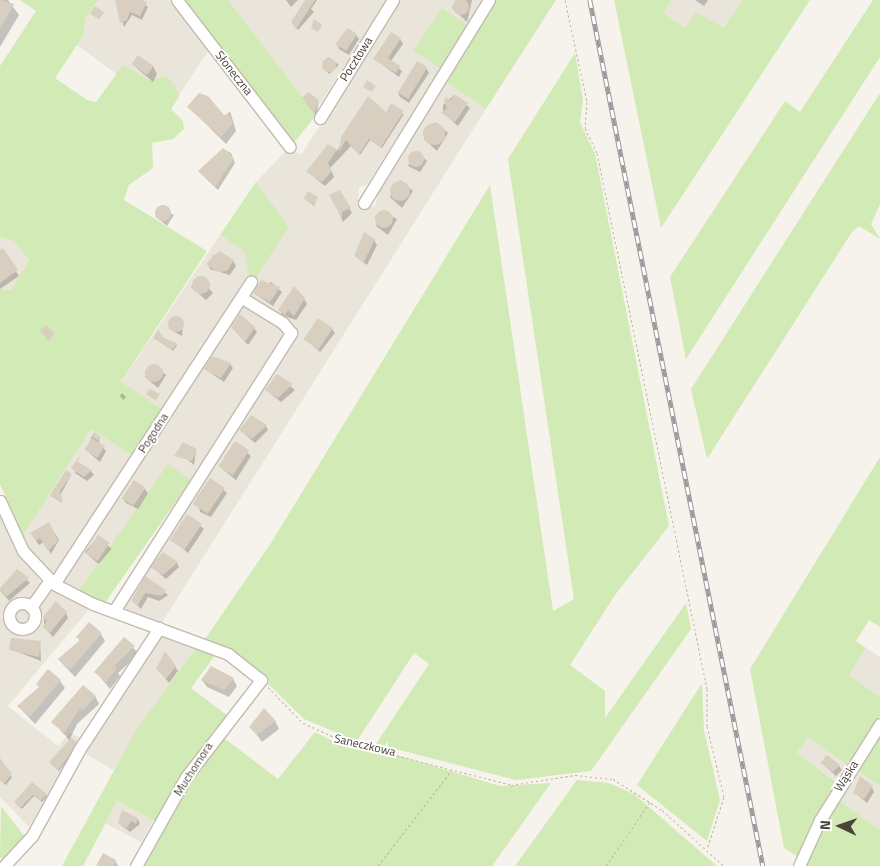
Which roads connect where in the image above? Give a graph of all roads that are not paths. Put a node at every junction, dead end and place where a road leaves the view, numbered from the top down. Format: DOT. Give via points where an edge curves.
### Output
graph roads {
  1 [pos="177,0"];
  2 [pos="393,0"];
  3 [pos="489,0"];
  4 [pos="320,118"];
  5 [pos="290,147"];
  6 [pos="364,203"];
  7 [pos="251,282"];
  8 [pos="247,301"];
  9 [pos="0,501"];
  10 [pos="52,582"];
  11 [pos="31,607"];
  12 [pos="114,611"];
  13 [pos="158,628"];
  14 [pos="880,724"];
  15 [pos="801,861"];
  16 [pos="4,866"];
  17 [pos="136,866"];
  1 -- 5 [label="street, Słoneczna"];
  2 -- 4 [label="street, Pocztowa"];
  3 -- 6 [label="street"];
  7 -- 10 [label="street, Pogodna"];
  8 -- 12 [label="street" via="283,323 291,333"];
  9 -- 10 [label="street" via="20,545"];
  10 -- 11 [label="street, Pogodna"];
  10 -- 12 [label="street"];
  12 -- 13 [label="street"];
  13 -- 16 [label="street" via="79,750 32,836"];
  13 -- 17 [label="street, Muchomora" via="228,654 261,680 186,777"];
  14 -- 15 [label="street, Wąska" via="839,786"];
}
